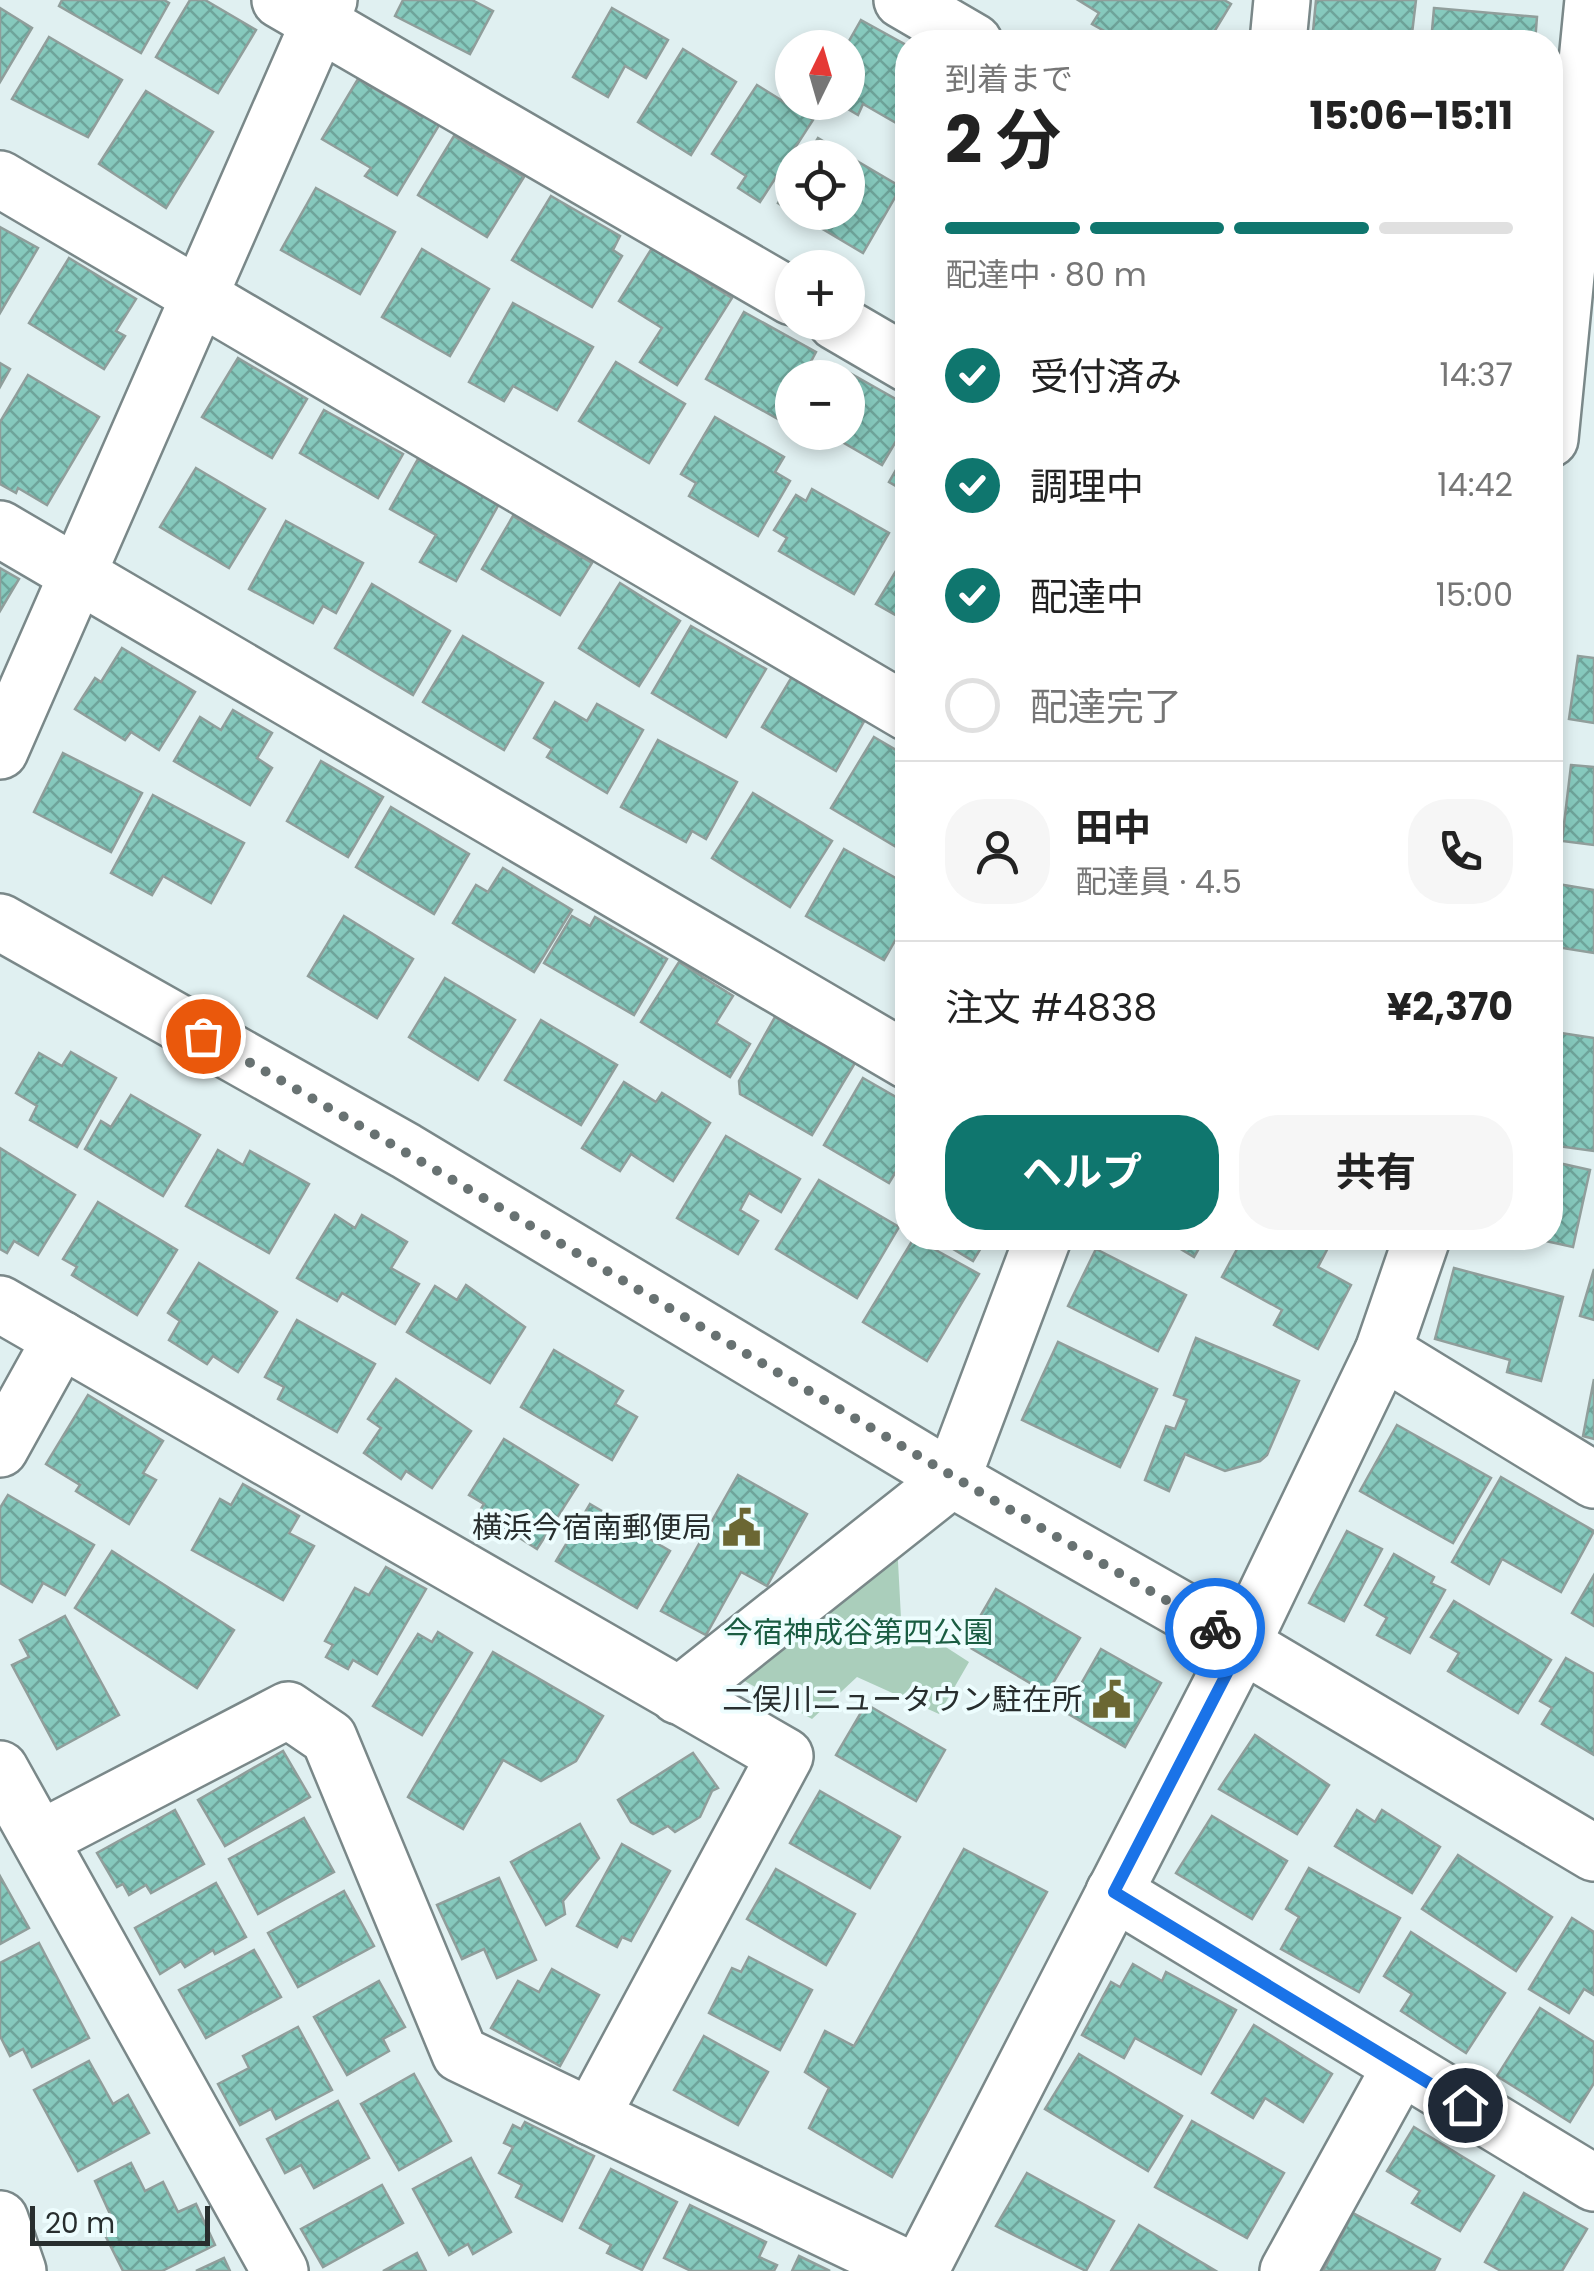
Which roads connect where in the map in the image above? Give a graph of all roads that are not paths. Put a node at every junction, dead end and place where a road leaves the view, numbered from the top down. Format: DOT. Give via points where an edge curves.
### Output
graph roads {
  1 [pos="902,0"];
  2 [pos="1282,0"];
  3 [pos="310,8"];
  4 [pos="1593,9"];
  5 [pos="953,30"];
  6 [pos="1279,30"];
  7 [pos="0,179"];
  8 [pos="775,288"];
  9 [pos="200,296"];
  10 [pos="1569,326"];
  11 [pos="865,339"];
  12 [pos="895,356"];
  13 [pos="1563,362"];
  14 [pos="0,529"];
  15 [pos="78,575"];
  16 [pos="895,705"];
  17 [pos="0,751"];
  18 [pos="0,922"];
  19 [pos="895,1053"];
  20 [pos="1038,1250"];
  21 [pos="1418,1250"];
  22 [pos="0,1304"];
  23 [pos="60,1339"];
  24 [pos="1384,1351"];
  25 [pos="0,1449"];
  26 [pos="952,1478"];
  27 [pos="1594,1480"];
  28 [pos="1242,1644"];
  29 [pos="678,1696"];
  30 [pos="0,1769"];
  31 [pos="40,1838"];
  32 [pos="1594,1854"];
  33 [pos="1114,1892"];
  34 [pos="1400,2066"];
  35 [pos="591,2117"];
  36 [pos="1594,2183"];
  37 [pos="0,2219"];
  38 [pos="18,2271"];
  39 [pos="280,2271"];
  40 [pos="916,2271"];
  41 [pos="1288,2271"];
  1 -- 5 [label="street"];
  2 -- 6 [label="street"];
  3 -- 8 [label="street"];
  3 -- 9 [label="street"];
  4 -- 10 [label="street"];
  7 -- 9 [label="street"];
  9 -- 15 [label="street"];
  9 -- 16 [label="street"];
  10 -- 13 [label="street"];
  11 -- 12 [label="street"];
  14 -- 15 [label="street"];
  15 -- 17 [label="street"];
  15 -- 19 [label="street"];
  18 -- 26 [label="street" via="406,1151"];
  20 -- 26 [label="street"];
  21 -- 24 [label="street"];
  22 -- 23 [label="street"];
  23 -- 25 [label="street"];
  23 -- 29 [label="street"];
  24 -- 27 [label="street"];
  24 -- 28 [label="street"];
  26 -- 28 [label="street"];
  26 -- 29 [label="street"];
  28 -- 32 [label="street"];
  28 -- 33 [label="street"];
  29 -- 35 [label="street" via="784,1756"];
  30 -- 31 [label="street"];
  31 -- 35 [label="street" via="288,1710 329,1738 460,2054"];
  31 -- 39 [label="street"];
  33 -- 34 [label="street"];
  33 -- 40 [label="street"];
  34 -- 36 [label="street"];
  34 -- 41 [label="street"];
  35 -- 40 [label="street"];
  37 -- 38 [label="street"];
}
